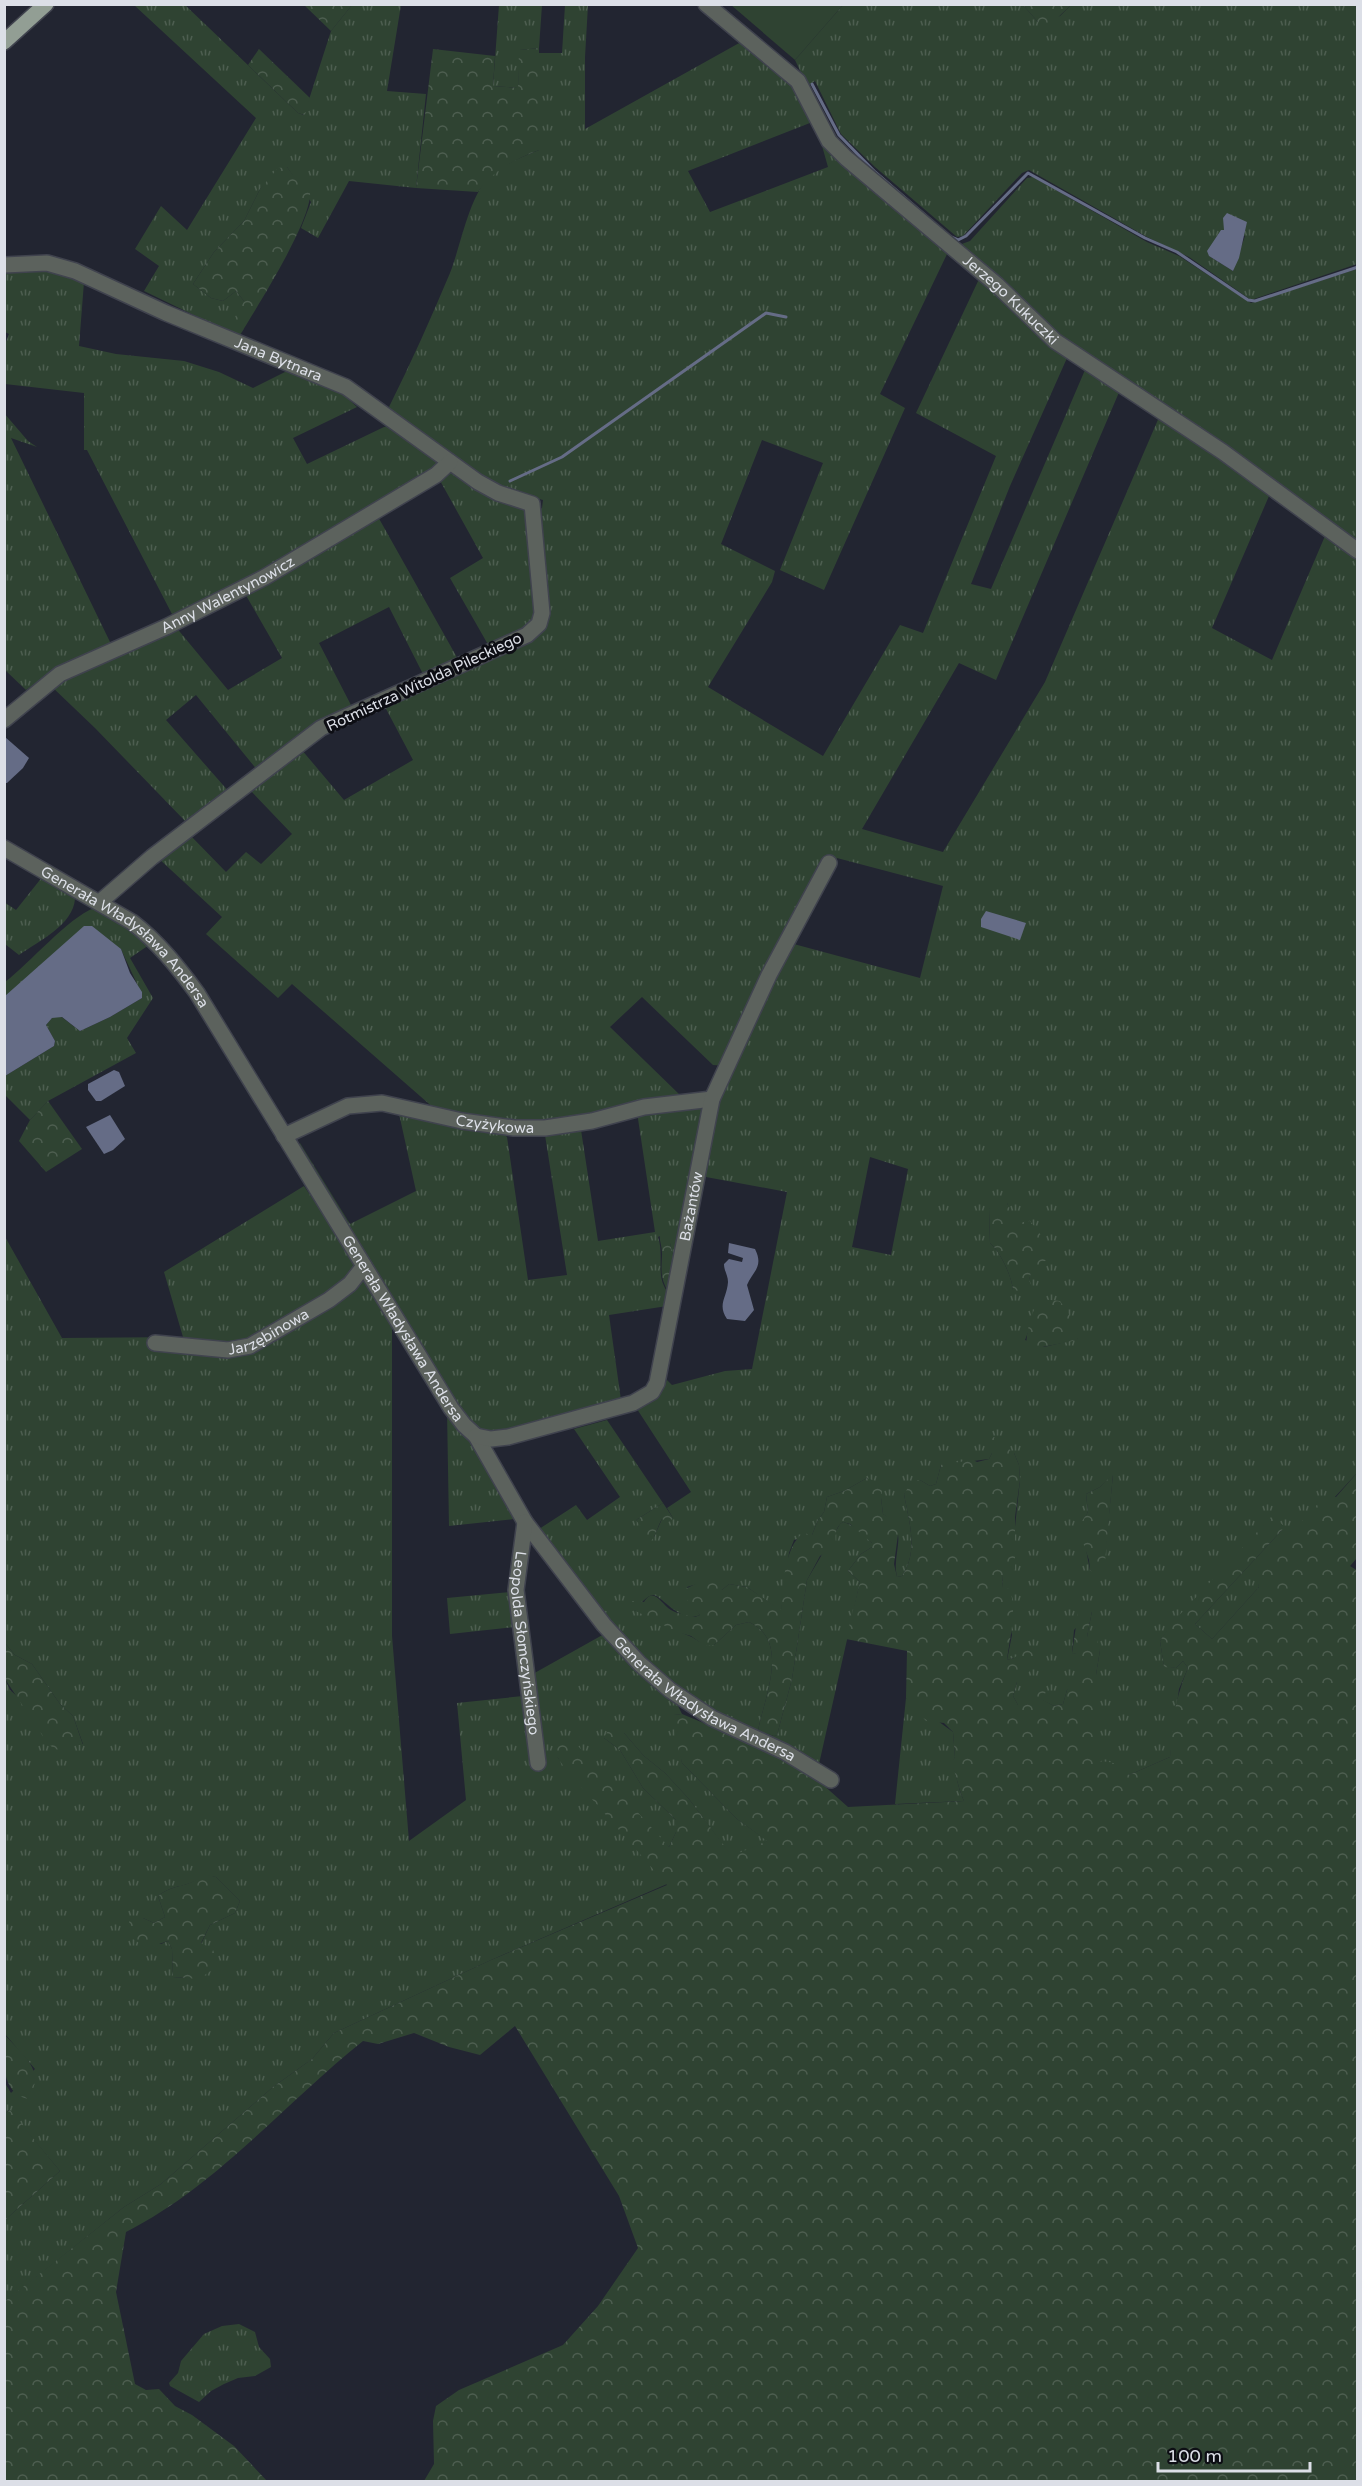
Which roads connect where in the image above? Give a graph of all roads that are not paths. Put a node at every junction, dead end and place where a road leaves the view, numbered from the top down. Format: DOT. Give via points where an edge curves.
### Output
graph roads {
  1 [pos="46,4"];
  2 [pos="706,4"];
  3 [pos="4,42"];
  4 [pos="4,265"];
  5 [pos="450,462"];
  6 [pos="532,504"];
  7 [pos="1358,551"];
  8 [pos="4,720"];
  9 [pos="4,848"];
  10 [pos="829,863"];
  11 [pos="100,902"];
  12 [pos="712,1100"];
  13 [pos="285,1136"];
  14 [pos="364,1266"];
  15 [pos="155,1343"];
  16 [pos="476,1436"];
  17 [pos="525,1522"];
  18 [pos="538,1763"];
  19 [pos="831,1780"];
  1 -- 3 [label="main road"];
  2 -- 7 [label="street, Jerzego Kukuczki" via="798,81 829,141 846,159 997,285 1054,340 1223,452"];
  4 -- 5 [label="street, Jana Bytnara" via="46,263 75,272 346,387"];
  5 -- 6 [label="street, Jana Bytnara" via="487,488"];
  5 -- 8 [label="street, Anny Walentynowicz" via="436,475 265,577 60,674"];
  6 -- 11 [label="street, Rotmistrza Witolda Pileckiego" via="542,613 536,628 321,728 152,857"];
  9 -- 11 [label="street, Generała Władysława Andersa"];
  10 -- 12 [label="street, Bażantów" via="769,975"];
  11 -- 13 [label="street, Generała Władysława Andersa" via="141,929 181,972"];
  12 -- 13 [label="street, Czyżykowa" via="644,1107 545,1128 462,1121 382,1103 348,1106"];
  12 -- 16 [label="street, Bażantów" via="661,1370 652,1392 633,1403 508,1437"];
  13 -- 14 [label="street, Generała Władysława Andersa"];
  14 -- 15 [label="street, Jarzębinowa" via="350,1284 329,1300 250,1346 228,1350"];
  14 -- 16 [label="street, Generała Władysława Andersa" via="451,1408"];
  16 -- 17 [label="street, Generała Władysława Andersa"];
  17 -- 18 [label="street, Leopolda Słomczyńskiego" via="516,1590"];
  17 -- 19 [label="street, Generała Władysława Andersa" via="613,1635 652,1675 712,1718 785,1752"];
}
